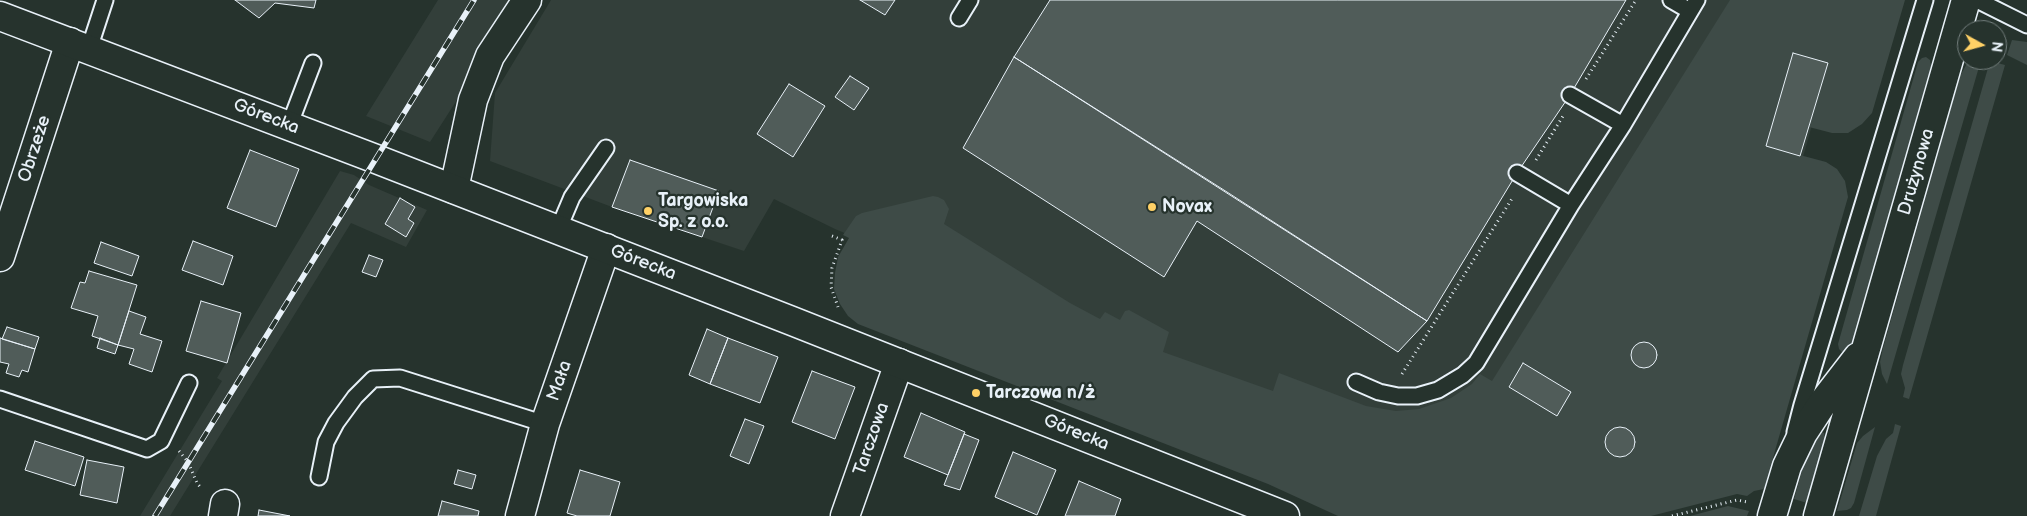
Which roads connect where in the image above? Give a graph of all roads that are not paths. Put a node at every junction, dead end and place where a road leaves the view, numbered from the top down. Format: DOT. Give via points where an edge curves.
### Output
graph roads {
  1 [pos="105,0"];
  2 [pos="527,0"];
  3 [pos="970,0"];
  4 [pos="1671,0"];
  5 [pos="1925,0"];
  6 [pos="1966,0"];
  7 [pos="1977,0"];
  8 [pos="1694,5"];
  9 [pos="0,16"];
  10 [pos="959,18"];
  11 [pos="2027,25"];
  12 [pos="79,46"];
  13 [pos="312,63"];
  14 [pos="1570,95"];
  15 [pos="1623,125"];
  16 [pos="289,126"];
  17 [pos="606,148"];
  18 [pos="1517,173"];
  19 [pos="454,189"];
  20 [pos="1571,205"];
  21 [pos="558,230"];
  22 [pos="606,248"];
  23 [pos="0,257"];
  24 [pos="1868,344"];
  25 [pos="899,363"];
  26 [pos="1356,382"];
  27 [pos="189,384"];
  28 [pos="0,399"];
  29 [pos="545,424"];
  30 [pos="1787,466"];
  31 [pos="319,477"];
  32 [pos="1774,512"];
  33 [pos="1277,514"];
  34 [pos="520,516"];
  35 [pos="845,516"];
  36 [pos="1818,516"];
  1 -- 12 [label="lane"];
  2 -- 19 [label="street" via="490,56 473,100"];
  3 -- 10 [label="lane"];
  4 -- 8 [label="lane"];
  5 -- 30 [label="lane" via="1802,405"];
  6 -- 24 [label="street, Drużynowa"];
  7 -- 11 [label="lane"];
  8 -- 15 [label="lane"];
  9 -- 12 [label="street, Górecka"];
  12 -- 16 [label="street, Górecka"];
  12 -- 23 [label="street, Obrzeże"];
  13 -- 16 [label="lane"];
  14 -- 15 [label="lane"];
  15 -- 20 [label="lane"];
  16 -- 19 [label="street, Górecka"];
  17 -- 21 [label="lane" via="572,197"];
  18 -- 20 [label="lane"];
  19 -- 21 [label="street, Górecka"];
  20 -- 26 [label="lane" via="1476,362 1463,375 1438,390 1417,396 1379,392"];
  21 -- 22 [label="street, Górecka"];
  22 -- 25 [label="street, Górecka"];
  22 -- 29 [label="street, Mała"];
  24 -- 30 [label="street, Drużynowa" via="1824,401"];
  24 -- 36 [label="street, Drużynowa"];
  25 -- 33 [label="street, Górecka"];
  25 -- 35 [label="street, Tarczowa"];
  27 -- 28 [label="lane" via="161,441 147,449"];
  29 -- 31 [label="lane" via="400,378 373,379 336,423 326,442"];
  29 -- 34 [label="street, Mała"];
  30 -- 32 [label="street, Drużynowa"];
}
